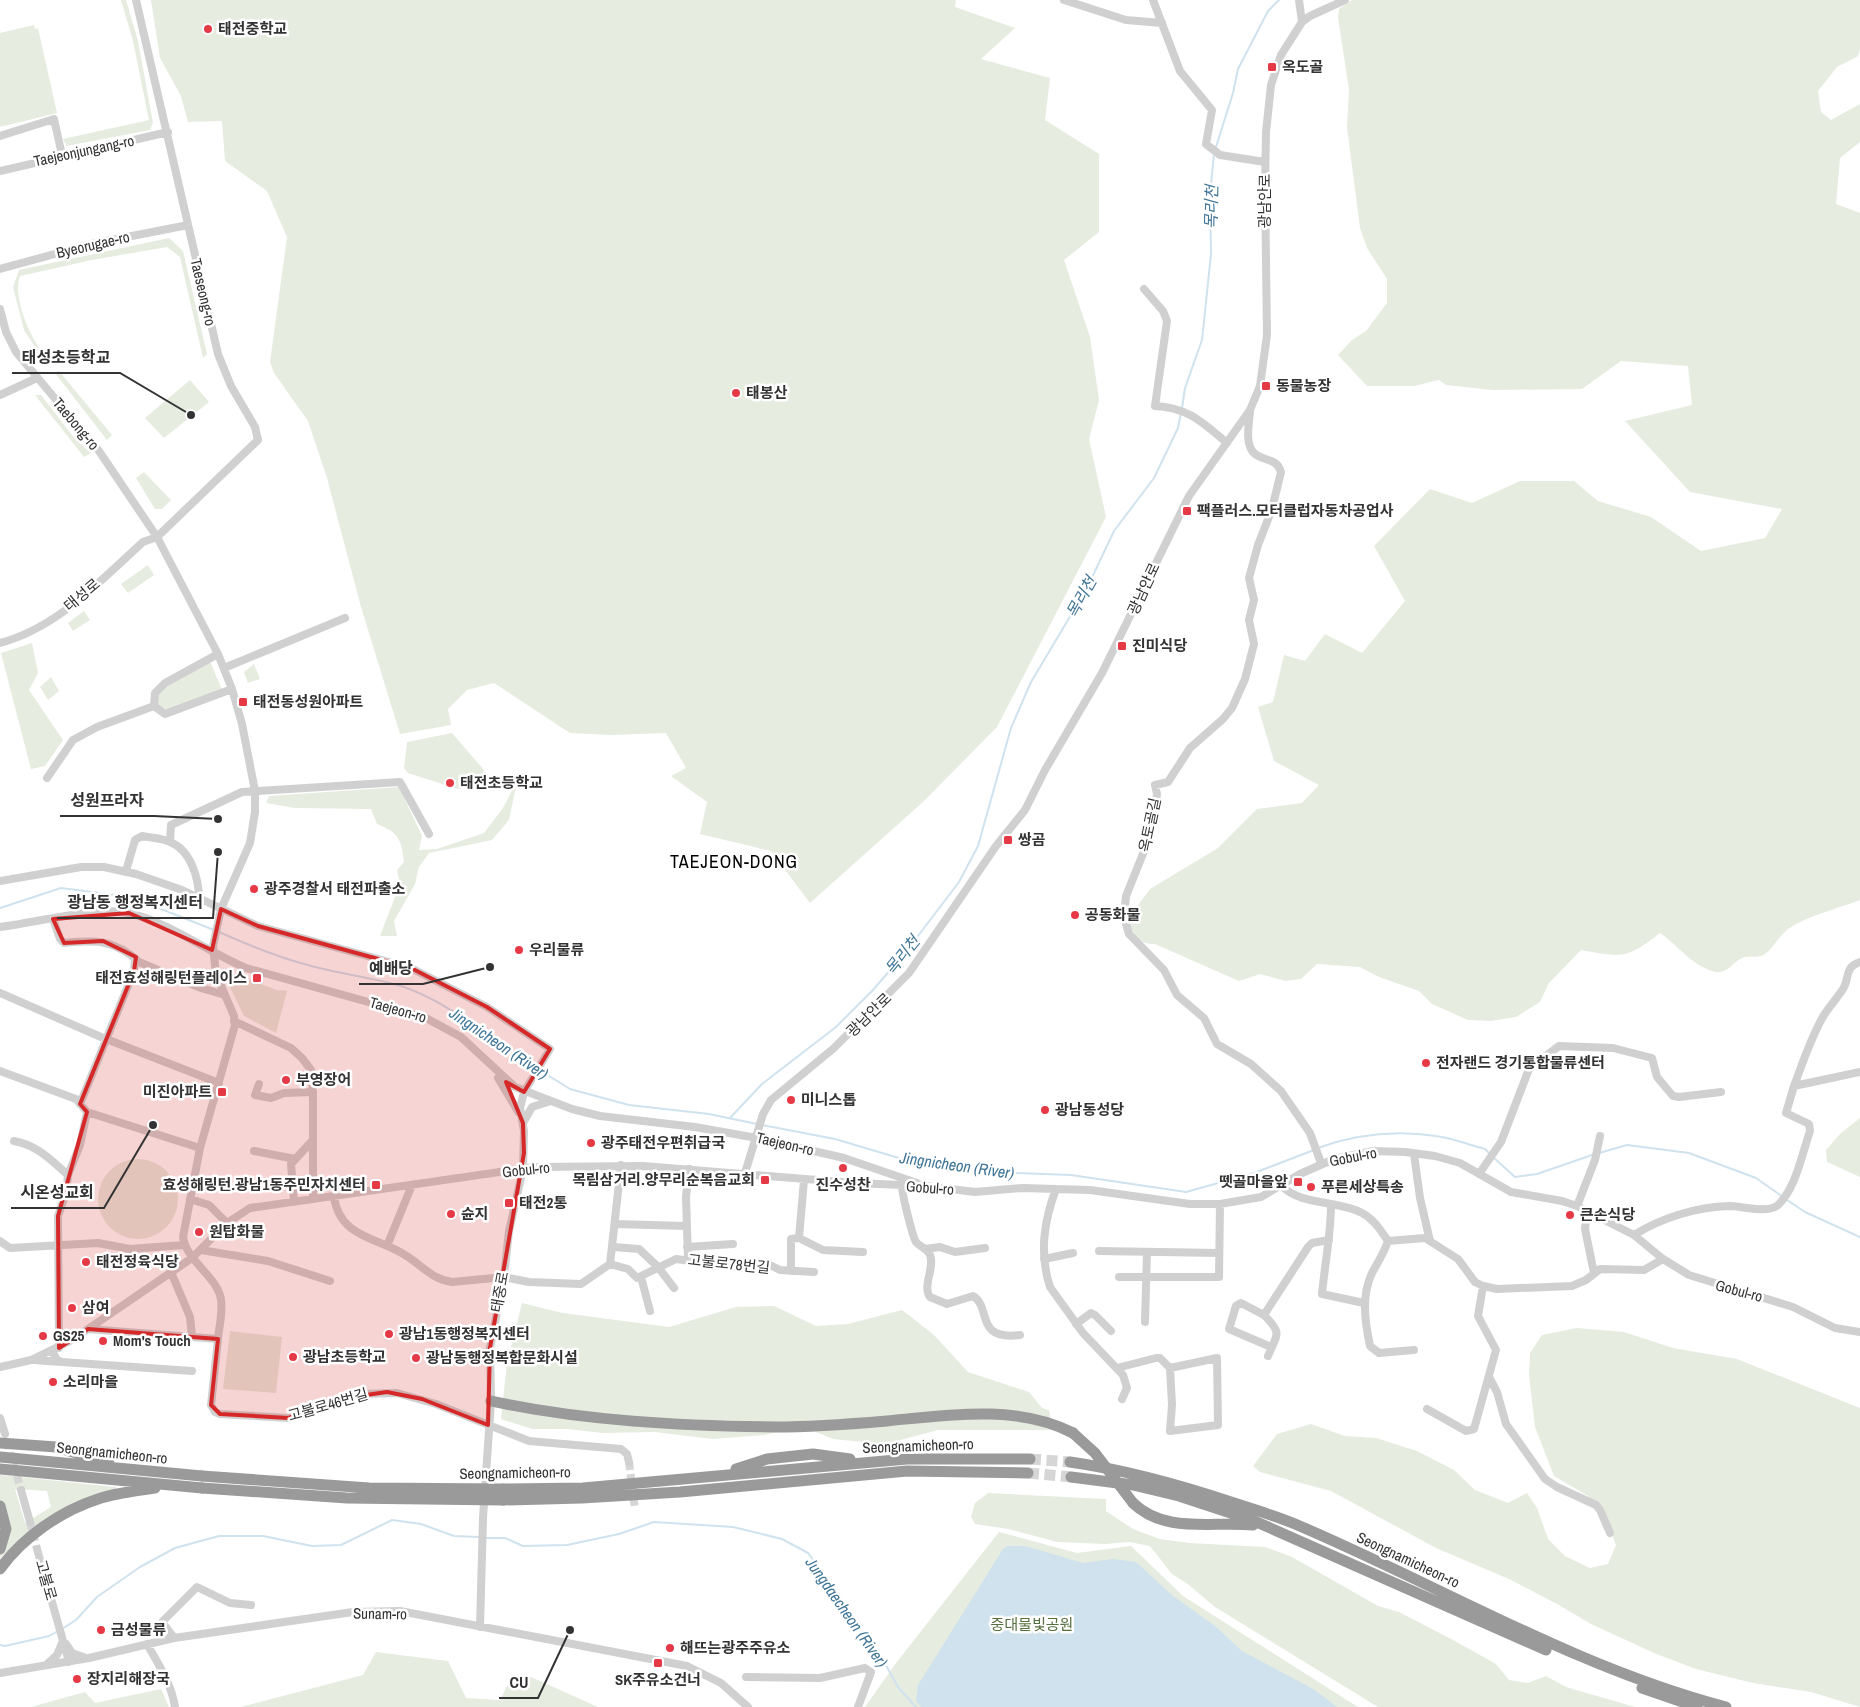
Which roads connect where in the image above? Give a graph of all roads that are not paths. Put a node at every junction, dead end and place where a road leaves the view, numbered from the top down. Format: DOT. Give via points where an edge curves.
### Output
graph roads {
  1 [pos="136,0"];
  2 [pos="1064,0"];
  3 [pos="1153,0"];
  4 [pos="1299,0"];
  5 [pos="1345,0"];
  6 [pos="1302,22"];
  7 [pos="1162,23"];
  8 [pos="168,132"];
  9 [pos="0,136"];
  10 [pos="62,155"];
  11 [pos="1265,162"];
  12 [pos="0,171"];
  13 [pos="188,225"];
  14 [pos="0,269"];
  15 [pos="1144,289"];
  16 [pos="0,309"];
  17 [pos="37,378"];
  18 [pos="0,395"];
  19 [pos="1250,410"];
  20 [pos="1227,443"];
  21 [pos="157,536"];
  22 [pos="345,618"];
  23 [pos="0,643"];
  24 [pos="218,654"];
  25 [pos="224,668"];
  26 [pos="232,689"];
  27 [pos="154,706"];
  28 [pos="48,778"];
  29 [pos="255,791"];
  30 [pos="429,834"];
  31 [pos="170,842"];
  32 [pos="126,871"];
  33 [pos="0,880"];
  34 [pos="200,899"];
  35 [pos="220,912"];
  36 [pos="53,919"];
  37 [pos="0,927"];
  38 [pos="213,948"];
  39 [pos="135,959"];
  40 [pos="1860,962"];
  41 [pos="0,993"];
  42 [pos="225,995"];
  43 [pos="234,1021"];
  44 [pos="107,1039"];
  45 [pos="490,1066"];
  46 [pos="0,1071"];
  47 [pos="1860,1072"];
  48 [pos="219,1083"];
  49 [pos="259,1084"];
  50 [pos="1794,1086"];
  51 [pos="313,1092"];
  52 [pos="524,1092"];
  53 [pos="1721,1092"];
  54 [pos="551,1101"];
  55 [pos="80,1104"];
  56 [pos="86,1112"];
  57 [pos="522,1123"];
  58 [pos="758,1135"];
  59 [pos="1600,1136"];
  60 [pos="14,1141"];
  61 [pos="312,1141"];
  62 [pos="200,1148"];
  63 [pos="254,1151"];
  64 [pos="1414,1154"];
  65 [pos="294,1159"];
  66 [pos="1319,1160"];
  67 [pos="621,1165"];
  68 [pos="523,1169"];
  69 [pos="688,1169"];
  70 [pos="745,1173"];
  71 [pos="1479,1174"];
  72 [pos="68,1176"];
  73 [pos="804,1180"];
  74 [pos="412,1185"];
  75 [pos="902,1185"];
  76 [pos="926,1186"];
  77 [pos="1282,1186"];
  78 [pos="1056,1189"];
  79 [pos="334,1197"];
  80 [pos="190,1199"];
  81 [pos="313,1199"];
  82 [pos="294,1200"];
  83 [pos="1220,1204"];
  84 [pos="1331,1204"];
  85 [pos="1577,1206"];
  86 [pos="1587,1212"];
  87 [pos="227,1223"];
  88 [pos="615,1224"];
  89 [pos="686,1226"];
  90 [pos="1634,1235"];
  91 [pos="798,1238"];
  92 [pos="1329,1240"];
  93 [pos="0,1241"];
  94 [pos="1388,1241"];
  95 [pos="1430,1241"];
  96 [pos="733,1244"];
  97 [pos="184,1245"];
  98 [pos="59,1246"];
  99 [pos="387,1246"];
  100 [pos="613,1247"];
  101 [pos="687,1247"];
  102 [pos="985,1248"];
  103 [pos="925,1249"];
  104 [pos="201,1250"];
  105 [pos="1099,1251"];
  106 [pos="862,1252"];
  107 [pos="1147,1252"];
  108 [pos="1073,1253"];
  109 [pos="1219,1253"];
  110 [pos="192,1258"];
  111 [pos="688,1259"];
  112 [pos="1044,1259"];
  113 [pos="1663,1260"];
  114 [pos="610,1264"];
  115 [pos="658,1268"];
  116 [pos="791,1271"];
  117 [pos="171,1272"];
  118 [pos="814,1272"];
  119 [pos="1594,1273"];
  120 [pos="504,1277"];
  121 [pos="641,1277"];
  122 [pos="1119,1277"];
  123 [pos="1146,1277"];
  124 [pos="330,1281"];
  125 [pos="1483,1286"];
  126 [pos="674,1288"];
  127 [pos="1364,1304"];
  128 [pos="650,1311"];
  129 [pos="1264,1315"];
  130 [pos="1145,1322"];
  131 [pos="1076,1324"];
  132 [pos="88,1329"];
  133 [pos="1111,1331"];
  134 [pos="1860,1332"];
  135 [pos="1020,1335"];
  136 [pos="192,1336"];
  137 [pos="218,1339"];
  138 [pos="1271,1348"];
  139 [pos="56,1350"];
  140 [pos="1414,1350"];
  141 [pos="1268,1356"];
  142 [pos="31,1360"];
  143 [pos="62,1362"];
  144 [pos="0,1367"];
  145 [pos="1117,1368"];
  146 [pos="1170,1368"];
  147 [pos="192,1372"];
  148 [pos="1489,1377"];
  149 [pos="1122,1399"];
  150 [pos="491,1401"];
  151 [pos="1427,1409"];
  152 [pos="0,1418"];
  153 [pos="488,1426"];
  154 [pos="2,1438"];
  155 [pos="0,1457"];
  156 [pos="1030,1459"];
  157 [pos="629,1462"];
  158 [pos="1070,1462"];
  159 [pos="0,1469"];
  160 [pos="125,1469"];
  161 [pos="1028,1473"];
  162 [pos="1071,1477"];
  163 [pos="202,1482"];
  164 [pos="174,1485"];
  165 [pos="21,1490"];
  166 [pos="503,1495"];
  167 [pos="0,1506"];
  168 [pos="30,1522"];
  169 [pos="1266,1526"];
  170 [pos="1610,1533"];
  171 [pos="0,1549"];
  172 [pos="37,1549"];
  173 [pos="14,1550"];
  174 [pos="0,1562"];
  175 [pos="0,1569"];
  176 [pos="250,1605"];
  177 [pos="480,1627"];
  178 [pos="174,1638"];
  179 [pos="63,1641"];
  180 [pos="147,1644"];
  181 [pos="89,1658"];
  182 [pos="69,1662"];
  183 [pos="43,1666"];
  184 [pos="0,1673"];
  185 [pos="746,1677"];
  186 [pos="175,1707"];
  187 [pos="748,1707"];
  188 [pos="858,1707"];
  189 [pos="1697,1707"];
  190 [pos="1726,1707"];
  1 -- 8 [label="street, Taeseong-ro"];
  2 -- 7 [label="street" via="1126,20"];
  3 -- 7 [label="street"];
  4 -- 6 [label="street"];
  5 -- 6 [label="street, 광남안로"];
  6 -- 11 [label="street, 광남안로" via="1281,55 1271,85"];
  7 -- 11 [label="street" via="1180,71 1212,110 1206,140 1209,148 1220,155"];
  8 -- 10 [label="street, Taejeonjungang-ro"];
  8 -- 13 [label="street, Taeseong-ro"];
  9 -- 10 [label="street" via="54,119"];
  10 -- 12 [label="street, Taejeonjungang-ro"];
  11 -- 19 [label="street, 광남안로" via="1267,335 1260,386"];
  13 -- 14 [label="street, Byeorugae-ro" via="91,244"];
  13 -- 21 [label="street, Taeseong-ro" via="221,365 255,427 258,440"];
  15 -- 20 [label="street" via="1163,311 1167,321 1155,406 1174,407 1200,420"];
  16 -- 17 [label="street, Taebong-ro" via="12,345"];
  17 -- 18 [label="street"];
  17 -- 21 [label="street, Taebong-ro" via="99,451"];
  19 -- 20 [label="street, 광남안로"];
  19 -- 66 [label="street, 옥토골길" via="1250,446 1257,455 1275,462 1281,472 1248,578 1254,600 1249,620 1254,644 1249,668 1232,708 1190,748 1168,782 1155,785 1157,794 1151,834 1126,896 1124,917 1132,939 1164,970 1177,994 1204,1018 1217,1044 1251,1064 1288,1099 1310,1133"];
  20 -- 58 [label="street, 광남안로" via="1189,496 1102,673 1017,823 996,846 909,973 834,1048 776,1094 763,1114"];
  21 -- 23 [label="street, 태성로" via="143,542 42,627"];
  21 -- 24 [label="street, Taebong-ro"];
  22 -- 25 [label="street"];
  24 -- 25 [label="street, Taebong-ro"];
  24 -- 27 [label="street" via="166,682 155,693"];
  25 -- 26 [label="street, Taebong-ro"];
  26 -- 27 [label="street" via="165,714"];
  26 -- 29 [label="street, Taebong-ro" via="246,739"];
  27 -- 28 [label="street" via="73,740"];
  29 -- 30 [label="street" via="400,782"];
  29 -- 31 [label="street" via="242,792 171,825"];
  29 -- 35 [label="street, Taebong-ro" via="250,843"];
  31 -- 32 [label="street" via="142,836 135,840"];
  31 -- 34 [label="street" via="182,851 197,874"];
  32 -- 33 [label="street" via="81,867"];
  32 -- 34 [label="street"];
  34 -- 35 [label="street"];
  35 -- 38 [label="street, Taebong-ro"];
  35 -- 52 [label="street" via="258,926 411,968 500,1014 548,1052"];
  36 -- 37 [label="street, Taejeon-ro"];
  36 -- 38 [label="street, Taejeon-ro" via="129,913"];
  36 -- 39 [label="street" via="64,943 103,941"];
  38 -- 42 [label="street, Taebong-ro" via="216,974"];
  38 -- 45 [label="street, Taejeon-ro" via="227,960 246,968 426,1018 460,1038"];
  39 -- 42 [label="street"];
  39 -- 44 [label="street" via="134,971"];
  40 -- 50 [label="street" via="1850,967 1844,987 1813,1035"];
  41 -- 44 [label="street"];
  42 -- 43 [label="street, Taebong-ro"];
  43 -- 48 [label="street" via="234,1033"];
  43 -- 51 [label="street" via="297,1053 310,1070"];
  44 -- 48 [label="street"];
  44 -- 55 [label="street"];
  45 -- 52 [label="street, Taejeon-ro"];
  45 -- 57 [label="street" via="508,1092"];
  46 -- 55 [label="street" via="76,1099"];
  47 -- 50 [label="street"];
  48 -- 62 [label="street"];
  49 -- 51 [label="street" via="255,1095 264,1098 284,1092"];
  50 -- 90 [label="street" via="1786,1113 1809,1124 1810,1131 1790,1186 1779,1204 1766,1209 1730,1206 1701,1209 1670,1217"];
  51 -- 61 [label="street"];
  52 -- 54 [label="street, Taejeon-ro"];
  52 -- 57 [label="street, 태중로" via="520,1108"];
  53 -- 71 [label="street" via="1673,1096 1657,1077 1652,1058 1613,1048 1558,1046 1529,1069 1501,1142"];
  54 -- 57 [label="street" via="532,1107"];
  54 -- 58 [label="street, Taejeon-ro" via="600,1116"];
  55 -- 56 [label="street"];
  56 -- 62 [label="street"];
  56 -- 72 [label="street" via="80,1145"];
  57 -- 68 [label="street, 태중로"];
  58 -- 70 [label="street, 광남안로"];
  58 -- 76 [label="street, Taejeon-ro" via="851,1160"];
  59 -- 85 [label="street" via="1595,1160"];
  60 -- 72 [label="street" via="28,1143 40,1150"];
  61 -- 65 [label="street"];
  61 -- 81 [label="street"];
  62 -- 80 [label="street"];
  63 -- 65 [label="street"];
  64 -- 66 [label="street, Gobul-ro" via="1373,1152"];
  64 -- 71 [label="street, Gobul-ro" via="1450,1160"];
  64 -- 95 [label="street"];
  65 -- 82 [label="street" via="290,1168"];
  66 -- 77 [label="street, Gobul-ro"];
  67 -- 68 [label="street, Gobul-ro"];
  67 -- 69 [label="street, Gobul-ro"];
  67 -- 88 [label="street"];
  68 -- 74 [label="street, Gobul-ro"];
  68 -- 120 [label="street, 태중로" via="509,1231"];
  69 -- 70 [label="street, Gobul-ro"];
  69 -- 89 [label="street"];
  70 -- 73 [label="street, Gobul-ro"];
  71 -- 85 [label="street, Gobul-ro" via="1510,1192"];
  72 -- 98 [label="street" via="58,1216"];
  73 -- 75 [label="street, Gobul-ro"];
  73 -- 91 [label="street"];
  74 -- 79 [label="street, Gobul-ro"];
  74 -- 99 [label="street"];
  75 -- 76 [label="street, Gobul-ro"];
  75 -- 103 [label="street" via="902,1198 914,1239"];
  76 -- 78 [label="street, Gobul-ro" via="983,1192"];
  77 -- 83 [label="street, Gobul-ro" via="1261,1198"];
  77 -- 84 [label="street" via="1294,1194"];
  78 -- 83 [label="street, Gobul-ro" via="1090,1190 1190,1204"];
  78 -- 112 [label="street" via="1043,1238"];
  79 -- 81 [label="street, Gobul-ro"];
  79 -- 99 [label="street" via="338,1214 346,1224 360,1235"];
  80 -- 87 [label="street" via="209,1205"];
  80 -- 97 [label="street"];
  81 -- 82 [label="street, Gobul-ro"];
  82 -- 87 [label="street, Gobul-ro" via="250,1208"];
  83 -- 109 [label="street"];
  84 -- 92 [label="street"];
  84 -- 94 [label="street" via="1363,1213"];
  85 -- 86 [label="street, Gobul-ro"];
  86 -- 90 [label="street, Gobul-ro"];
  86 -- 119 [label="street" via="1585,1229"];
  87 -- 104 [label="street, Gobul-ro"];
  88 -- 89 [label="street"];
  88 -- 100 [label="street"];
  89 -- 101 [label="street"];
  90 -- 113 [label="street, Gobul-ro"];
  91 -- 106 [label="street" via="823,1250"];
  91 -- 116 [label="street" via="789,1242"];
  92 -- 127 [label="street" via="1322,1294"];
  92 -- 129 [label="street" via="1312,1243 1308,1247"];
  93 -- 98 [label="street" via="10,1248"];
  94 -- 95 [label="street" via="1420,1238"];
  94 -- 127 [label="street" via="1372,1274"];
  95 -- 125 [label="street" via="1458,1258 1475,1282"];
  96 -- 101 [label="street"];
  97 -- 98 [label="street" via="130,1249 98,1243"];
  97 -- 110 [label="street"];
  98 -- 139 [label="street"];
  99 -- 120 [label="street" via="408,1256 427,1273 443,1281"];
  100 -- 114 [label="street"];
  100 -- 115 [label="street" via="639,1249"];
  101 -- 111 [label="street"];
  102 -- 103 [label="street" via="955,1252 940,1247"];
  103 -- 135 [label="street" via="931,1263 927,1290 930,1297 947,1304 973,1296 986,1324 993,1331 1005,1336"];
  104 -- 110 [label="street, Gobul-ro"];
  104 -- 124 [label="street" via="268,1261"];
  105 -- 107 [label="street"];
  107 -- 109 [label="street"];
  107 -- 123 [label="street"];
  108 -- 112 [label="street"];
  109 -- 123 [label="street" via="1219,1277"];
  110 -- 117 [label="street, Gobul-ro"];
  110 -- 137 [label="street" via="199,1263 220,1296"];
  111 -- 115 [label="street, 고불로78번길" via="676,1259"];
  111 -- 116 [label="street, 고불로78번길" via="750,1269 768,1264"];
  112 -- 131 [label="street" via="1050,1286"];
  113 -- 119 [label="street" via="1644,1270 1600,1270"];
  113 -- 134 [label="street, Gobul-ro" via="1699,1280 1794,1307 1835,1328"];
  114 -- 120 [label="street" via="582,1284 528,1282"];
  114 -- 121 [label="street"];
  115 -- 121 [label="street, 고불로78번길"];
  115 -- 126 [label="street"];
  116 -- 118 [label="street, 고불로78번길"];
  117 -- 132 [label="street, Gobul-ro"];
  117 -- 136 [label="street" via="190,1318"];
  119 -- 125 [label="street" via="1572,1286 1516,1290"];
  120 -- 150 [label="street, 태중로" via="490,1348"];
  121 -- 128 [label="street"];
  122 -- 123 [label="street"];
  123 -- 130 [label="street"];
  125 -- 148 [label="street" via="1478,1316 1496,1350"];
  127 -- 140 [label="street" via="1372,1350 1379,1353"];
  129 -- 138 [label="street" via="1278,1332"];
  129 -- 138 [label="street" via="1238,1304 1229,1329"];
  131 -- 133 [label="street" via="1091,1313 1096,1314"];
  131 -- 145 [label="street"];
  132 -- 136 [label="street"];
  132 -- 139 [label="street, Gobul-ro"];
  136 -- 137 [label="street"];
  137 -- 153 [label="street, 고불로46번길" via="211,1405 220,1414 288,1418 339,1399 388,1392 422,1399"];
  138 -- 141 [label="street"];
  139 -- 142 [label="street, Gobul-ro"];
  139 -- 143 [label="street" via="58,1360"];
  142 -- 143 [label="street"];
  142 -- 144 [label="street, Gobul-ro"];
  143 -- 147 [label="street"];
  145 -- 146 [label="street" via="1156,1358"];
  145 -- 149 [label="street" via="1126,1381 1126,1394"];
  146 -- 146 [label="street" via="1170,1432 1218,1425 1217,1358"];
  148 -- 151 [label="street" via="1472,1431 1466,1431"];
  148 -- 170 [label="street" via="1506,1424 1545,1479 1596,1505"];
  150 -- 153 [label="street, 태중로"];
  150 -- 169 [label="highway, bridge" via="583,1417 778,1427 838,1425 949,1414 986,1414 1035,1420 1073,1433 1095,1453 1133,1503 1150,1516 1174,1523"];
  152 -- 154 [label="street"];
  153 -- 157 [label="street, 고불로46번길" via="529,1441 621,1449"];
  153 -- 177 [label="street, 태중로"];
  154 -- 160 [label="highway" via="56,1447"];
  155 -- 160 [label="highway, Seongnamicheon-ro"];
  156 -- 166 [label="highway, Seongnamicheon-ro" via="907,1459"];
  158 -- 190 [label="highway, Seongnamicheon-ro" via="1172,1482 1294,1524 1572,1653"];
  159 -- 164 [label="highway, Seongnamicheon-ro"];
  160 -- 163 [label="highway, Seongnamicheon-ro"];
  161 -- 166 [label="highway, Seongnamicheon-ro" via="907,1471 582,1498"];
  162 -- 169 [label="highway, Seongnamicheon-ro" via="1179,1496"];
  163 -- 164 [label="highway, Seongnamicheon-ro"];
  163 -- 166 [label="highway, Seongnamicheon-ro, bridge" via="348,1498"];
  164 -- 173 [label="highway" via="98,1499 54,1521"];
  165 -- 168 [label="street"];
  167 -- 171 [label="highway" via="6,1528"];
  169 -- 189 [label="highway, Seongnamicheon-ro" via="1559,1655"];
  172 -- 179 [label="street, 고불로"];
  173 -- 174 [label="highway"];
  173 -- 175 [label="highway"];
  176 -- 178 [label="street" via="230,1603 197,1587 162,1622"];
  177 -- 178 [label="street, Sunam-ro" via="400,1611 364,1611"];
  177 -- 187 [label="street, Sunam-ro" via="687,1666 721,1683"];
  178 -- 180 [label="street, Sunam-ro"];
  179 -- 181 [label="street" via="72,1653"];
  179 -- 182 [label="street"];
  179 -- 183 [label="street" via="57,1656"];
  180 -- 181 [label="street, Sunam-ro"];
  180 -- 186 [label="street" via="165,1674"];
  181 -- 182 [label="street, Sunam-ro"];
  182 -- 183 [label="street, Sunam-ro"];
  183 -- 184 [label="street, Sunam-ro"];
  185 -- 188 [label="street" via="820,1678 865,1668 871,1672 870,1680"];
}
